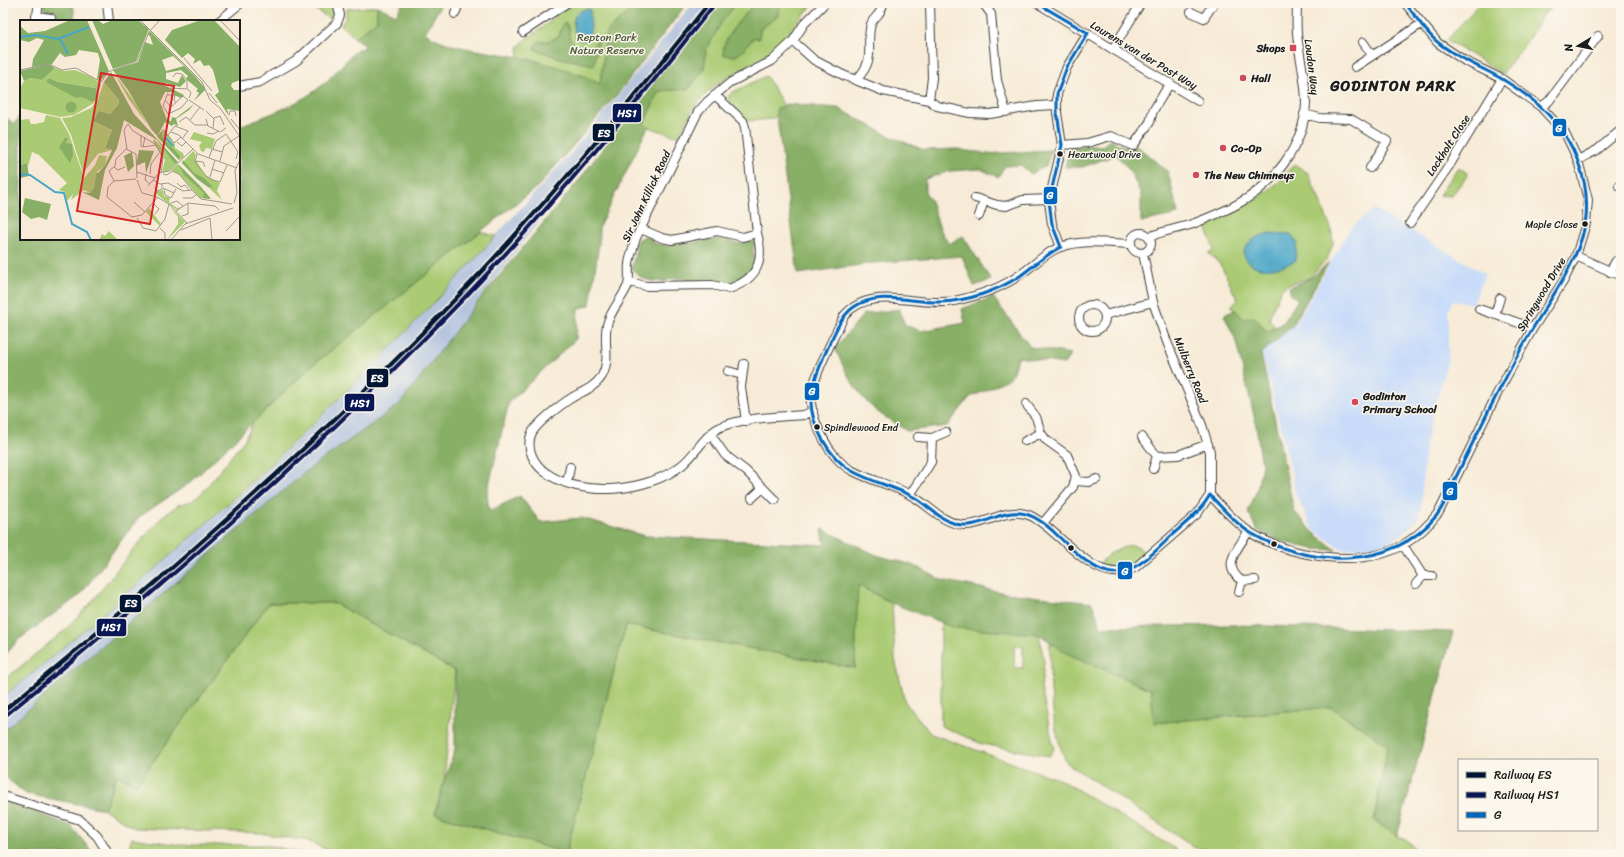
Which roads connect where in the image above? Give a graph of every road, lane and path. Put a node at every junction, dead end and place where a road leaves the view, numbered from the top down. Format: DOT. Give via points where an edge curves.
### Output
graph roads {
  1 [pos="39,3"];
  2 [pos="107,3"];
  3 [pos="241,3"];
  4 [pos="338,3"];
  5 [pos="459,3"];
  6 [pos="567,3"];
  7 [pos="825,3"];
  8 [pos="882,3"];
  9 [pos="930,3"];
  10 [pos="984,3"];
  11 [pos="1037,3"];
  12 [pos="1140,3"];
  13 [pos="1214,3"];
  14 [pos="1296,3"];
  15 [pos="1405,3"];
  16 [pos="1191,12"];
  17 [pos="455,14"];
  18 [pos="36,18"];
  19 [pos="51,18"];
  20 [pos="109,20"];
  21 [pos="220,20"];
  22 [pos="1421,24"];
  23 [pos="523,32"];
  24 [pos="1088,33"];
  25 [pos="1598,36"];
  26 [pos="793,41"];
  27 [pos="1363,42"];
  28 [pos="1113,49"];
  29 [pos="1372,55"];
  30 [pos="1355,67"];
  31 [pos="857,79"];
  32 [pos="1502,79"];
  33 [pos="1170,83"];
  34 [pos="240,86"];
  35 [pos="715,95"];
  36 [pos="929,100"];
  37 [pos="1198,101"];
  38 [pos="1056,105"];
  39 [pos="1541,107"];
  40 [pos="1006,112"];
  41 [pos="1304,114"];
  42 [pos="1620,132"];
  43 [pos="1062,145"];
  44 [pos="1578,160"];
  45 [pos="1370,168"];
  46 [pos="975,198"];
  47 [pos="1050,199"];
  48 [pos="984,201"];
  49 [pos="979,216"];
  50 [pos="1410,223"];
  51 [pos="641,229"];
  52 [pos="757,233"];
  53 [pos="1149,237"];
  54 [pos="1130,244"];
  55 [pos="1061,247"];
  56 [pos="1143,253"];
  57 [pos="1576,256"];
  58 [pos="1616,261"];
  59 [pos="1610,272"];
  60 [pos="1621,276"];
  61 [pos="629,282"];
  62 [pos="1500,298"];
  63 [pos="1153,302"];
  64 [pos="1479,309"];
  65 [pos="1495,314"];
  66 [pos="1105,315"];
  67 [pos="1533,328"];
  68 [pos="744,364"];
  69 [pos="728,372"];
  70 [pos="742,374"];
  71 [pos="1026,404"];
  72 [pos="813,411"];
  73 [pos="746,421"];
  74 [pos="946,432"];
  75 [pos="1040,433"];
  76 [pos="711,435"];
  77 [pos="918,436"];
  78 [pos="1142,437"];
  79 [pos="932,438"];
  80 [pos="1025,442"];
  81 [pos="1208,444"];
  82 [pos="1157,456"];
  83 [pos="570,467"];
  84 [pos="1153,469"];
  85 [pos="1097,479"];
  86 [pos="1076,481"];
  87 [pos="563,482"];
  88 [pos="763,488"];
  89 [pos="910,495"];
  90 [pos="1210,495"];
  91 [pos="752,498"];
  92 [pos="775,500"];
  93 [pos="1043,523"];
  94 [pos="1248,531"];
  95 [pos="1403,545"];
  96 [pos="1424,576"];
  97 [pos="1432,576"];
  98 [pos="1255,580"];
  99 [pos="1242,581"];
  100 [pos="1416,584"];
  101 [pos="1239,592"];
  102 [pos="3,796"];
  103 [pos="106,854"];
  1 -- 18 [label="street"];
  2 -- 20 [label="street"];
  3 -- 21 [label="street"];
  4 -- 34 [label="street" via="340,15 337,23 296,61 260,82"];
  5 -- 17 [label="street"];
  6 -- 23 [label="street"];
  7 -- 26 [label="street, Sir John Killick Road" via="804,24"];
  8 -- 31 [label="street" via="882,10 871,23 870,55 866,70"];
  9 -- 36 [label="street" via="932,78"];
  10 -- 40 [label="street" via="991,14 997,80"];
  11 -- 24 [label="street, Laurens van der Post Way"];
  12 -- 28 [label="street"];
  13 -- 16 [label="street" via="1204,18"];
  14 -- 41 [label="street, Loudon Way" via="1297,34 1305,92"];
  15 -- 22 [label="street, Springwood Drive"];
  18 -- 19 [label="street"];
  22 -- 29 [label="street"];
  22 -- 32 [label="street, Springwood Drive" via="1438,43 1465,61"];
  24 -- 28 [label="street, Laurens van der Post Way"];
  24 -- 38 [label="street" via="1064,74"];
  25 -- 39 [label="street"];
  26 -- 31 [label="street" via="814,60"];
  26 -- 35 [label="street, Sir John Killick Road" via="772,60 731,82"];
  27 -- 29 [label="street"];
  28 -- 33 [label="street, Laurens van der Post Way"];
  29 -- 30 [label="street"];
  31 -- 36 [label="street" via="892,94"];
  32 -- 39 [label="street, Springwood Drive"];
  32 -- 50 [label="street, Lockholt Close" via="1451,163"];
  33 -- 37 [label="street, Laurens van der Post Way"];
  33 -- 43 [label="street" via="1153,111 1150,122 1133,146 1111,136 1087,143"];
  35 -- 51 [label="street, Sir John Killick Road" via="698,112"];
  35 -- 52 [label="street" via="743,121 745,127"];
  36 -- 40 [label="street" via="937,106 970,113"];
  38 -- 40 [label="street"];
  38 -- 43 [label="street"];
  39 -- 44 [label="street, Springwood Drive" via="1565,133"];
  41 -- 45 [label="street" via="1320,118 1351,119 1386,141"];
  41 -- 53 [label="street, Loudon Way" via="1292,152 1263,187 1208,218"];
  42 -- 44 [label="street" via="1597,150"];
  43 -- 47 [label="street"];
  44 -- 57 [label="street, Springwood Drive" via="1588,200 1586,223"];
  46 -- 48 [label="street"];
  47 -- 48 [label="street" via="1028,199 1006,206"];
  47 -- 55 [label="street" via="1051,218"];
  48 -- 49 [label="street"];
  51 -- 52 [label="street" via="672,240 717,231 743,237"];
  51 -- 61 [label="street, Sir John Killick Road" via="630,260"];
  52 -- 61 [label="street" via="760,251 757,271 746,282 729,289 712,285 646,286"];
  53 -- 54 [label="street, Loudon Way" via="1137,234"];
  53 -- 56 [label="street" via="1150,247"];
  54 -- 55 [label="street" via="1087,242"];
  54 -- 56 [label="street" via="1134,251"];
  55 -- 72 [label="street" via="1038,259 1009,282 982,294 941,302 874,299 852,308 844,316 818,375 812,396"];
  56 -- 63 [label="street, Mulberry Road"];
  57 -- 59 [label="street"];
  57 -- 67 [label="street, Springwood Drive" via="1564,280"];
  58 -- 59 [label="street"];
  59 -- 60 [label="street"];
  61 -- 87 [label="street, Sir John Killick Road" via="607,326 608,355 602,375 594,385 560,407 531,434 530,448 534,459 545,472"];
  62 -- 65 [label="street"];
  63 -- 66 [label="street"];
  63 -- 81 [label="street, Mulberry Road"];
  64 -- 65 [label="street"];
  65 -- 67 [label="street"];
  67 -- 95 [label="street, Springwood Drive" via="1497,394 1439,512"];
  68 -- 70 [label="street"];
  69 -- 70 [label="street"];
  70 -- 73 [label="street" via="741,387"];
  71 -- 75 [label="street" via="1036,417"];
  72 -- 73 [label="street" via="804,415"];
  72 -- 89 [label="street" via="826,444 844,465 852,471"];
  73 -- 76 [label="street" via="724,426"];
  74 -- 79 [label="street"];
  75 -- 80 [label="street"];
  75 -- 86 [label="street" via="1067,455 1073,466"];
  76 -- 87 [label="street" via="683,464 671,473 654,480 602,490"];
  76 -- 88 [label="street" via="725,455"];
  77 -- 79 [label="street"];
  78 -- 82 [label="street"];
  79 -- 89 [label="street" via="931,462"];
  81 -- 82 [label="street" via="1178,455"];
  81 -- 90 [label="street, Mulberry Road"];
  82 -- 84 [label="street"];
  83 -- 87 [label="street"];
  85 -- 86 [label="street" via="1089,482"];
  86 -- 93 [label="street"];
  88 -- 91 [label="street"];
  88 -- 92 [label="street"];
  89 -- 93 [label="street" via="950,521 962,525 982,523 998,516 1015,513 1030,515"];
  90 -- 93 [label="street" via="1196,514 1149,557 1124,572 1108,571 1096,566 1072,550"];
  90 -- 94 [label="street, Springwood Drive"];
  94 -- 95 [label="street, Springwood Drive" via="1294,552 1312,555 1363,557"];
  94 -- 99 [label="street" via="1231,563 1234,574"];
  95 -- 96 [label="street"];
  96 -- 97 [label="street"];
  96 -- 100 [label="street"];
  98 -- 99 [label="street"];
  99 -- 101 [label="street"];
  102 -- 103 [label="street" via="80,820 97,836"];
}
